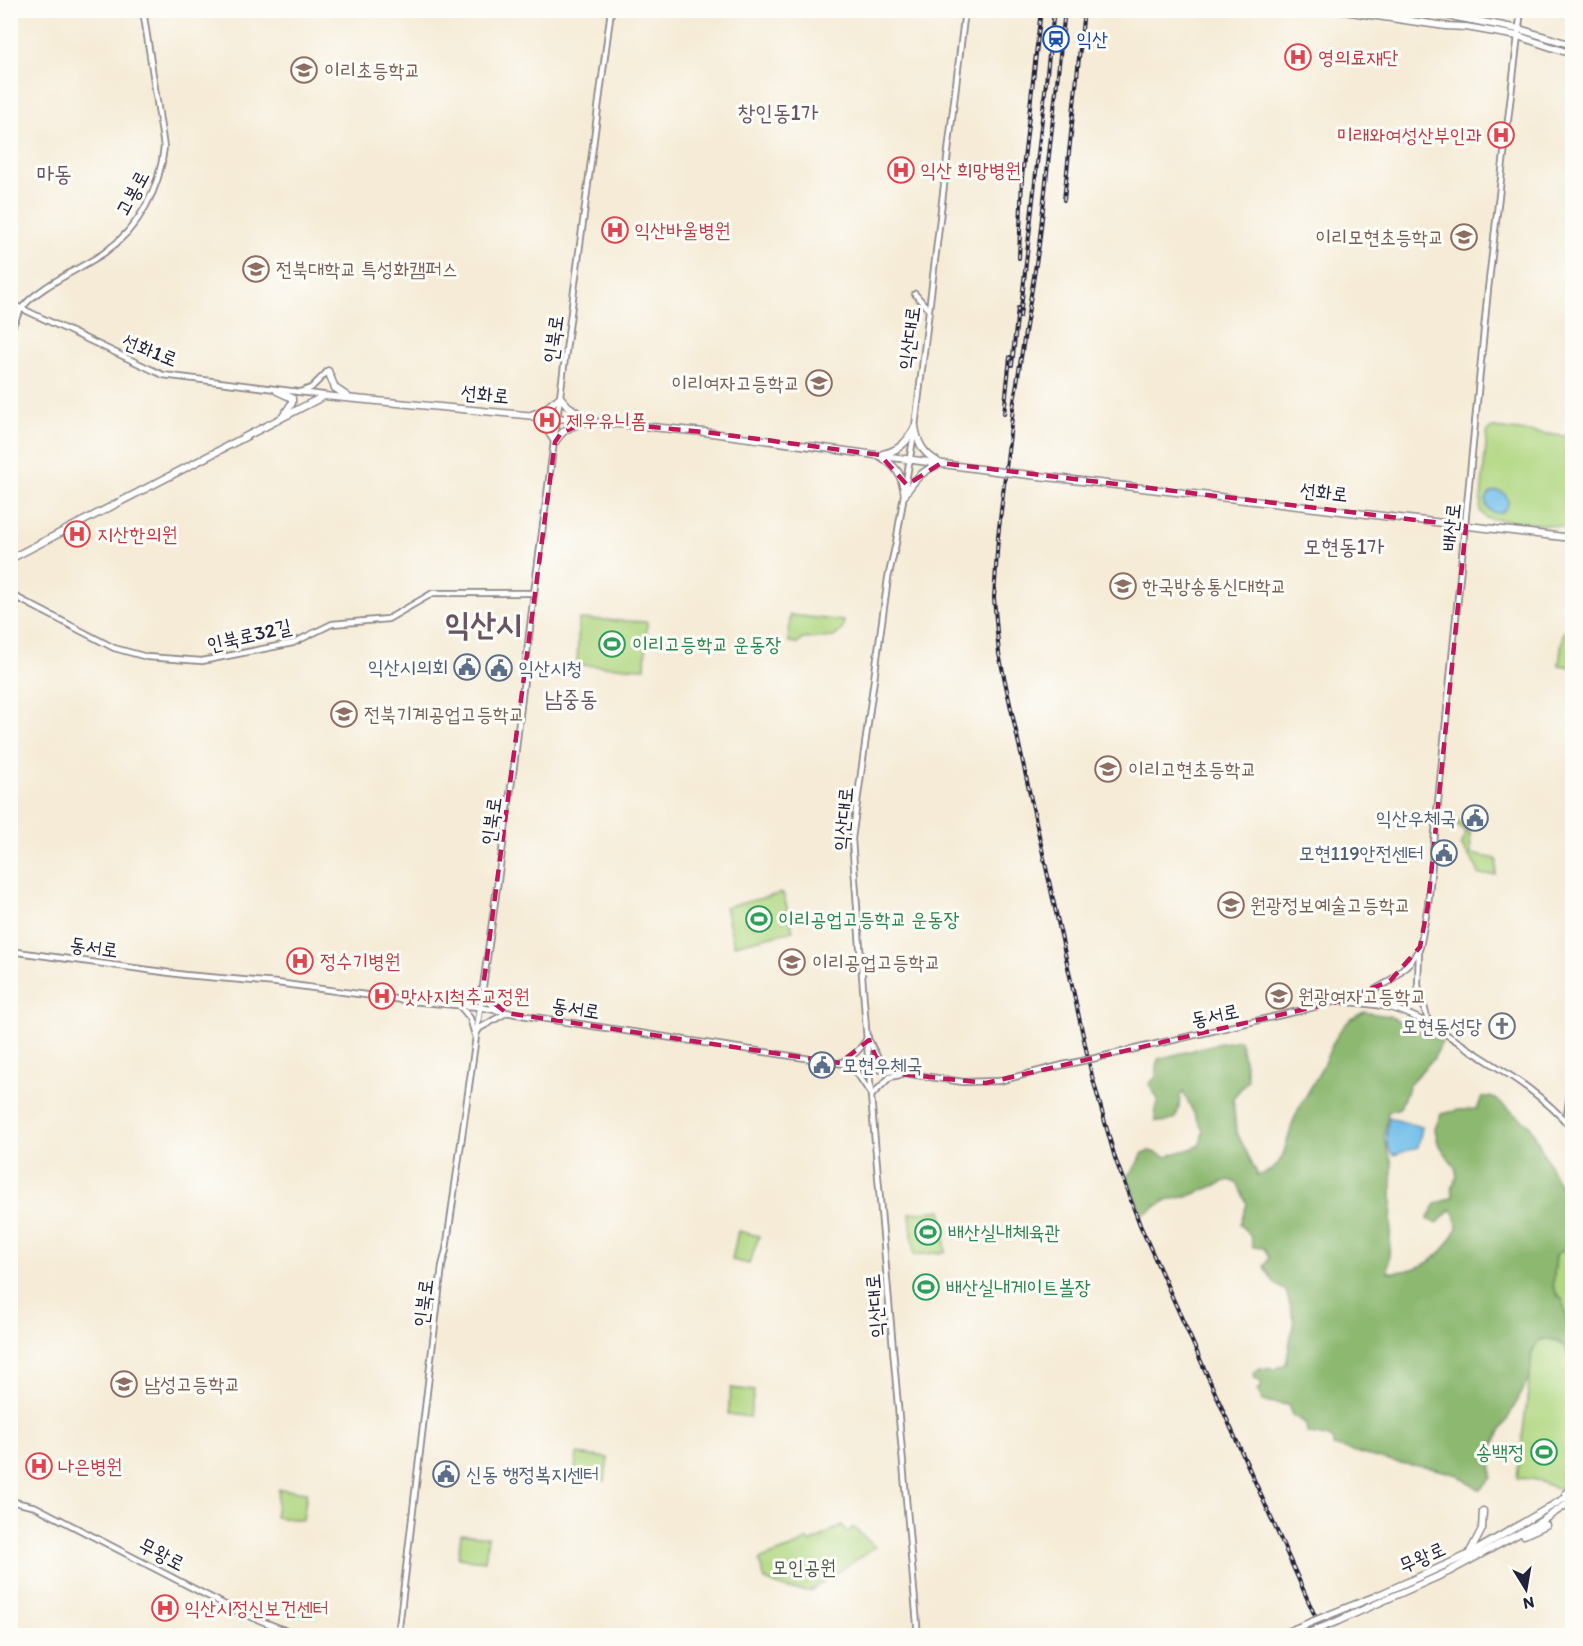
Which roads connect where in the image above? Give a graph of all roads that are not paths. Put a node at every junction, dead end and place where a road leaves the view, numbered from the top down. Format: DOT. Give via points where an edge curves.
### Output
graph roads {
  1 [pos="143,10"];
  2 [pos="611,10"];
  3 [pos="965,10"];
  4 [pos="1337,10"];
  5 [pos="1362,10"];
  6 [pos="1400,10"];
  7 [pos="1419,10"];
  8 [pos="1521,10"];
  9 [pos="1466,24"];
  10 [pos="1519,29"];
  11 [pos="1518,36"];
  12 [pos="1572,45"];
  13 [pos="1572,54"];
  14 [pos="915,294"];
  15 [pos="10,303"];
  16 [pos="20,309"];
  17 [pos="928,309"];
  18 [pos="10,332"];
  19 [pos="328,371"];
  20 [pos="277,391"];
  21 [pos="298,393"];
  22 [pos="324,396"];
  23 [pos="560,397"];
  24 [pos="353,398"];
  25 [pos="531,415"];
  26 [pos="284,416"];
  27 [pos="558,418"];
  28 [pos="589,421"];
  29 [pos="915,427"];
  30 [pos="555,442"];
  31 [pos="879,455"];
  32 [pos="909,459"];
  33 [pos="941,464"];
  34 [pos="905,495"];
  35 [pos="1466,526"];
  36 [pos="1572,538"];
  37 [pos="10,559"];
  38 [pos="534,593"];
  39 [pos="10,594"];
  40 [pos="1419,947"];
  41 [pos="10,951"];
  42 [pos="483,988"];
  43 [pos="1340,1001"];
  44 [pos="459,1005"];
  45 [pos="479,1007"];
  46 [pos="507,1012"];
  47 [pos="1429,1024"];
  48 [pos="476,1035"];
  49 [pos="868,1036"];
  50 [pos="840,1063"];
  51 [pos="870,1069"];
  52 [pos="902,1074"];
  53 [pos="1572,1079"];
  54 [pos="871,1096"];
  55 [pos="1566,1122"];
  56 [pos="1572,1129"];
  57 [pos="1572,1488"];
  58 [pos="1571,1497"];
  59 [pos="10,1501"];
  60 [pos="1483,1511"];
  61 [pos="1546,1525"];
  62 [pos="1502,1544"];
  63 [pos="1470,1554"];
  64 [pos="299,1635"];
  65 [pos="398,1635"];
  66 [pos="918,1635"];
  67 [pos="1278,1635"];
  68 [pos="1301,1635"];
  1 -- 16 [label="street, 고봉로" via="164,147 162,169 154,190 142,214 120,240 48,286"];
  2 -- 23 [label="street, 인북로"];
  3 -- 17 [label="street, 익산대로"];
  4 -- 9 [label="main road" via="1444,27"];
  5 -- 9 [label="street"];
  6 -- 9 [label="street"];
  7 -- 9 [label="main road"];
  8 -- 10 [label="street, 배산로"];
  9 -- 10 [label="main road"];
  9 -- 11 [label="main road"];
  10 -- 11 [label="street, 배산로"];
  10 -- 12 [label="main road"];
  11 -- 13 [label="main road"];
  11 -- 35 [label="street, 배산로" via="1488,289"];
  14 -- 17 [label="street"];
  15 -- 16 [label="street, 선화1로"];
  16 -- 18 [label="street, 고봉로"];
  16 -- 20 [label="street, 선화1로" via="163,375"];
  17 -- 29 [label="street, 익산대로"];
  19 -- 21 [label="street" via="311,388"];
  19 -- 24 [label="main road" via="335,388"];
  20 -- 21 [label="street, 선화1로"];
  20 -- 26 [label="main road" via="292,398"];
  21 -- 22 [label="street, 선화1로"];
  22 -- 24 [label="main road, 선화로"];
  22 -- 26 [label="main road"];
  23 -- 25 [label="main road"];
  23 -- 27 [label="street, 인북로"];
  23 -- 28 [label="main road"];
  24 -- 25 [label="main road, 선화로"];
  25 -- 27 [label="main road, 선화로"];
  25 -- 30 [label="main road" via="548,429"];
  26 -- 37 [label="main road"];
  27 -- 28 [label="main road, 선화로"];
  27 -- 30 [label="street, 인북로"];
  28 -- 30 [label="main road" via="568,427"];
  28 -- 31 [label="main road, 선화로"];
  29 -- 31 [label="main road" via="896,451"];
  29 -- 32 [label="street, 익산대로"];
  29 -- 33 [label="main road" via="925,454"];
  30 -- 38 [label="street, 인북로"];
  31 -- 32 [label="main road, 선화로"];
  31 -- 34 [label="main road" via="902,476"];
  32 -- 33 [label="main road, 선화로"];
  32 -- 34 [label="street, 익산대로"];
  33 -- 34 [label="main road" via="915,478"];
  33 -- 35 [label="main road, 선화로, bridge"];
  34 -- 49 [label="street, 익산대로" via="888,578 852,839"];
  35 -- 36 [label="main road, 선화로"];
  35 -- 40 [label="street, 배산로" via="1428,904"];
  38 -- 39 [label="street, 인북로32길" via="433,593 388,619 332,624 292,642 202,662 147,657 114,648"];
  38 -- 42 [label="street, 인북로"];
  40 -- 43 [label="street, 배산로" via="1404,969 1380,988"];
  40 -- 47 [label="street" via="1418,985"];
  41 -- 44 [label="street, 동서로"];
  42 -- 44 [label="street"];
  42 -- 45 [label="street, 인북로"];
  42 -- 46 [label="street" via="492,1005"];
  43 -- 47 [label="street" via="1393,1009"];
  43 -- 52 [label="street, 동서로, bridge" via="986,1083"];
  44 -- 45 [label="street, 동서로"];
  44 -- 48 [label="street" via="470,1018"];
  45 -- 46 [label="street, 동서로"];
  45 -- 48 [label="street, 인북로"];
  46 -- 48 [label="street" via="480,1028"];
  46 -- 50 [label="street, 동서로"];
  47 -- 55 [label="street" via="1513,1077"];
  48 -- 65 [label="street, 인북로" via="442,1266"];
  49 -- 50 [label="street" via="853,1057"];
  49 -- 51 [label="street, 익산대로"];
  49 -- 52 [label="street" via="876,1057"];
  50 -- 51 [label="street, 동서로"];
  50 -- 54 [label="street" via="857,1073"];
  51 -- 52 [label="street, 동서로"];
  51 -- 54 [label="street, 익산대로"];
  52 -- 54 [label="street" via="890,1077"];
  53 -- 55 [label="street"];
  54 -- 66 [label="street, 익산대로"];
  55 -- 56 [label="street"];
  57 -- 58 [label="main road" via="1566,1493"];
  58 -- 62 [label="main road, 무왕로"];
  58 -- 63 [label="main road, 무왕로"];
  59 -- 64 [label="street, 무왕로" via="36,1507 237,1611"];
  60 -- 63 [label="main road" via="1482,1529"];
  61 -- 62 [label="main road"];
  62 -- 68 [label="main road, 무왕로, bridge" via="1448,1572"];
  63 -- 67 [label="main road, 무왕로, bridge"];
}
